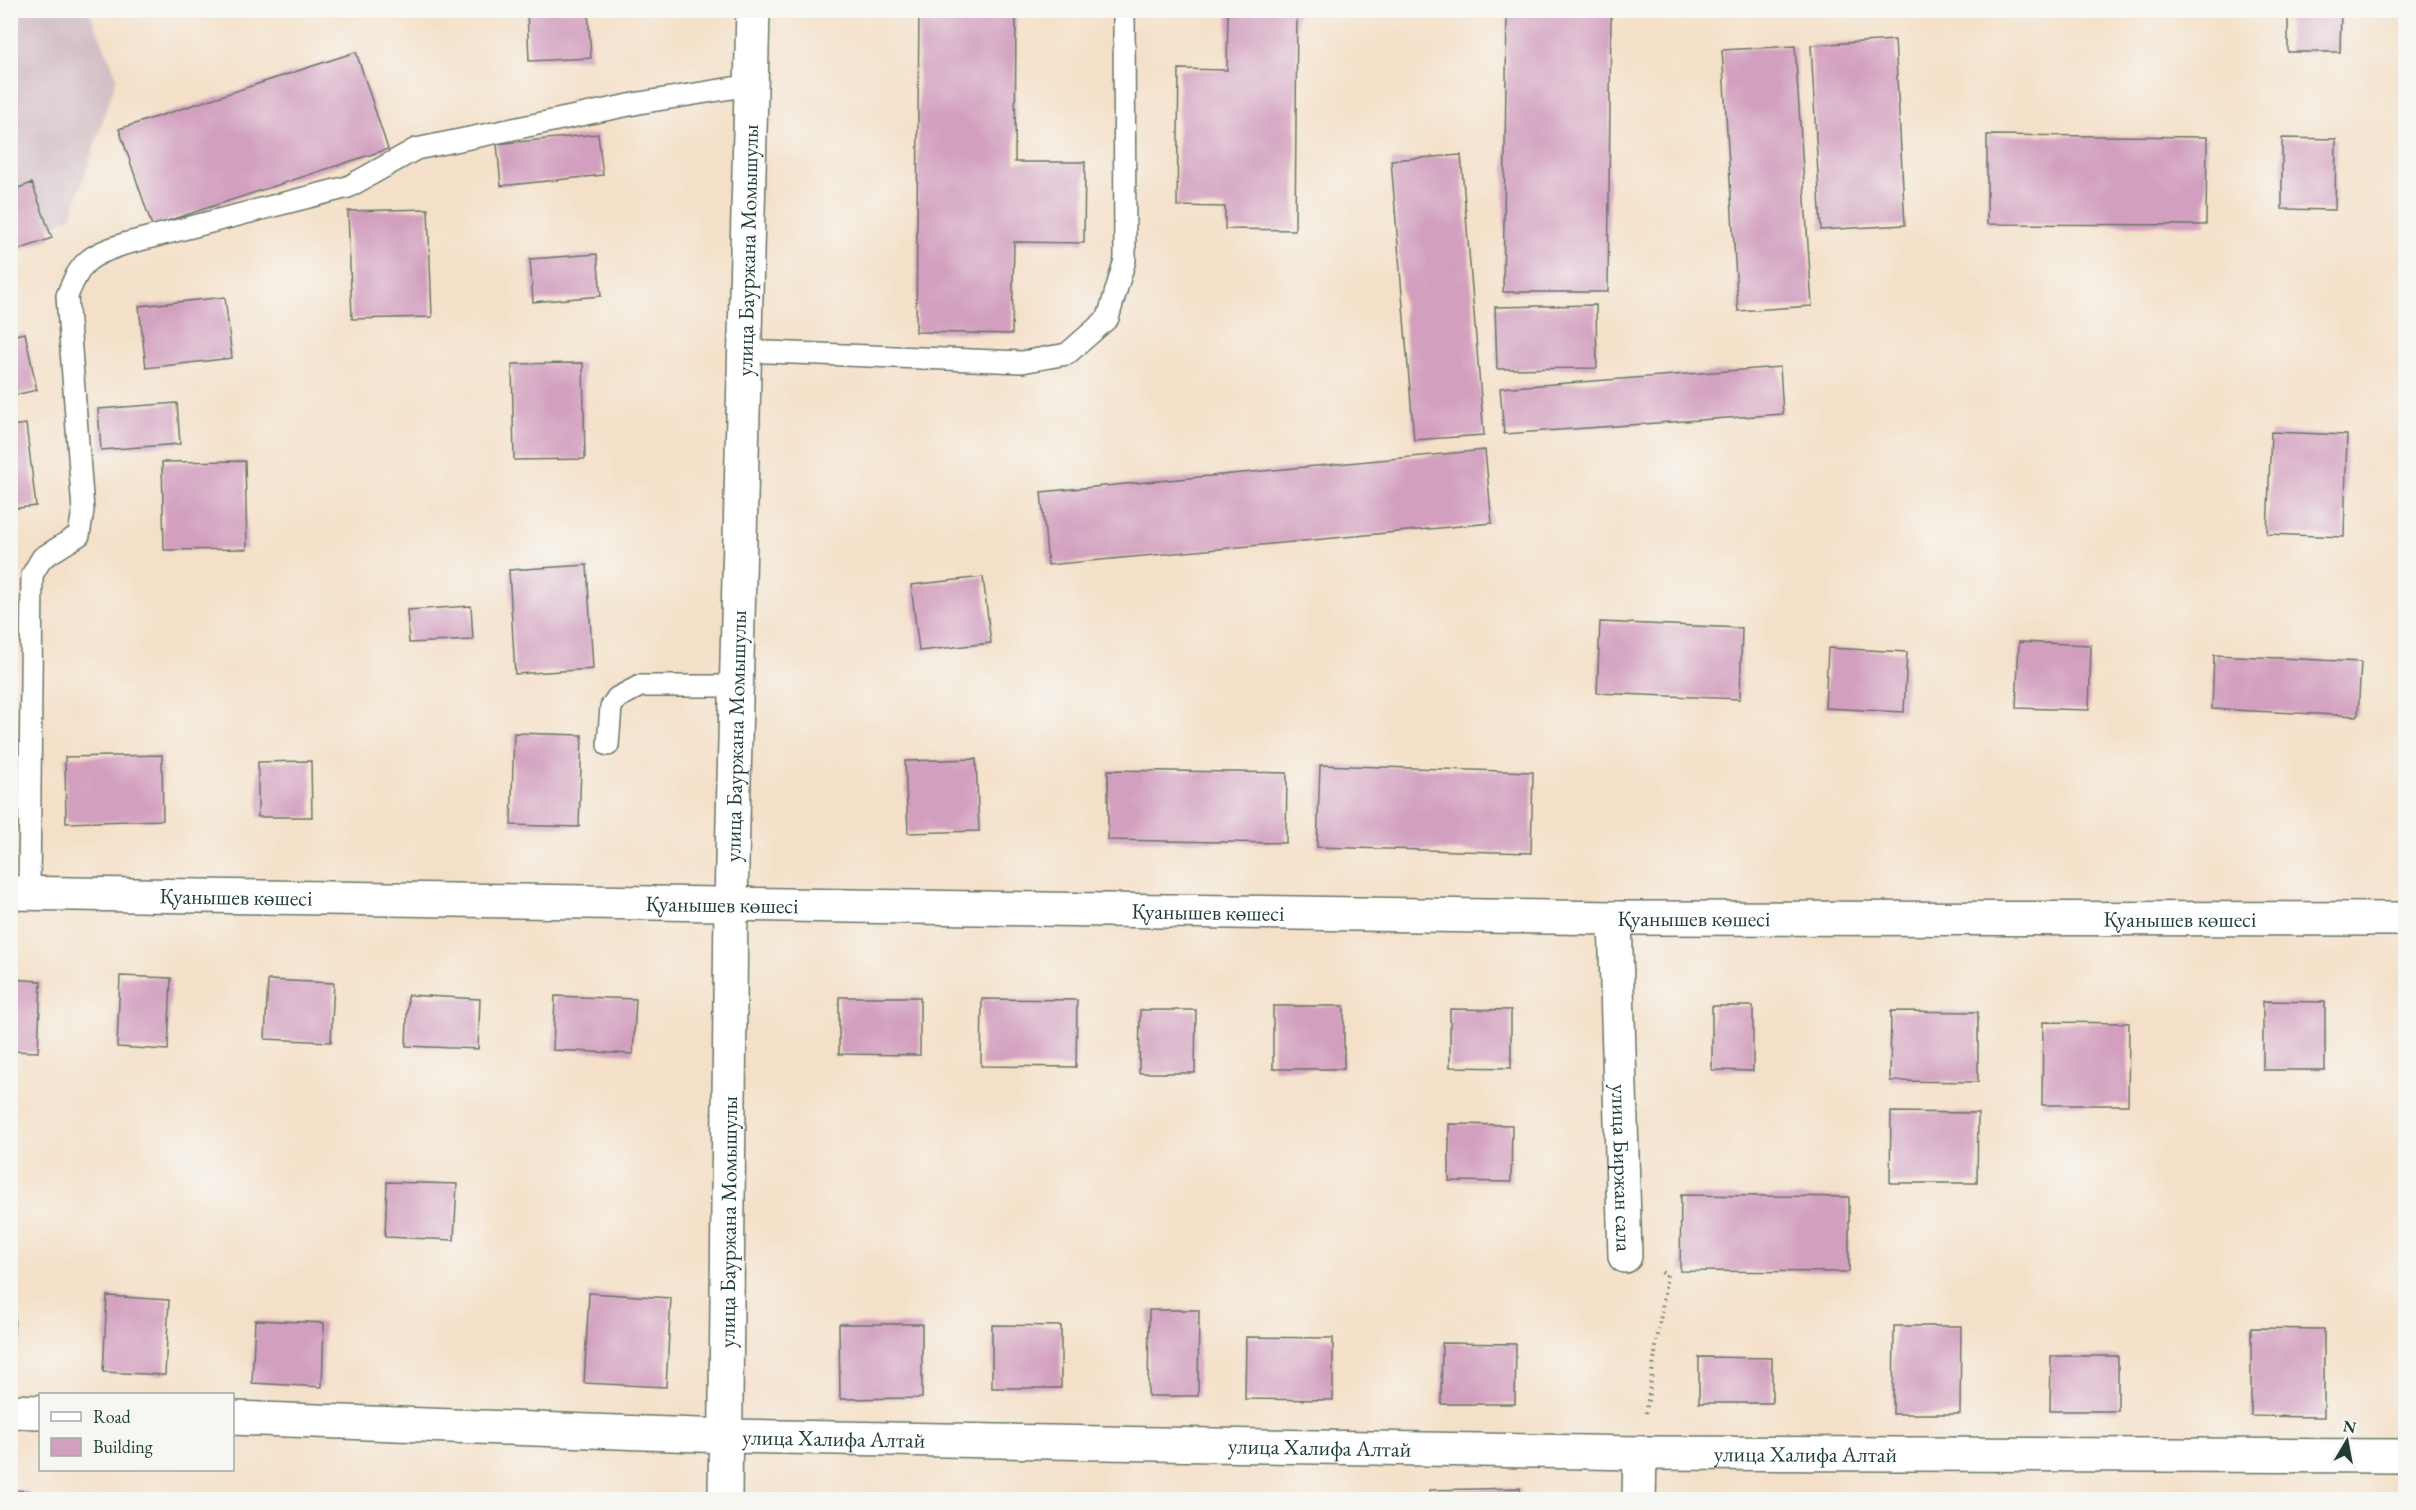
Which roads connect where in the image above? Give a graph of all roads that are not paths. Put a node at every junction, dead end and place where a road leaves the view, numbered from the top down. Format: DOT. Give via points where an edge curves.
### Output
graph roads {
  1 [pos="753,10"];
  2 [pos="1124,10"];
  3 [pos="751,85"];
  4 [pos="745,351"];
  5 [pos="736,686"];
  6 [pos="608,746"];
  7 [pos="20,894"];
  8 [pos="731,903"];
  9 [pos="1614,918"];
  10 [pos="2406,919"];
  11 [pos="1625,1256"];
  12 [pos="10,1411"];
  13 [pos="39,1412"];
  14 [pos="234,1419"];
  15 [pos="726,1436"];
  16 [pos="1640,1453"];
  17 [pos="2406,1456"];
  18 [pos="725,1500"];
  19 [pos="1639,1500"];
  1 -- 3 [label="street, улица Бауржана Момышулы"];
  2 -- 4 [label="lane" via="1125,260 1108,318 1067,354 1022,362"];
  3 -- 4 [label="street, улица Бауржана Момышулы"];
  3 -- 7 [label="lane" via="639,103 416,149 348,187 124,244 96,253 77,271 67,296 83,488 82,525 79,535 42,558 33,574"];
  4 -- 5 [label="street, улица Бауржана Момышулы"];
  5 -- 6 [label="lane" via="640,686 628,690 611,706"];
  5 -- 8 [label="street, улица Бауржана Момышулы"];
  7 -- 8 [label="street, Қуанышев көшесі"];
  8 -- 9 [label="street, Қуанышев көшесі"];
  8 -- 15 [label="street, улица Бауржана Момышулы"];
  9 -- 10 [label="street, Қуанышев көшесі"];
  9 -- 11 [label="street, улица Биржан сала"];
  12 -- 13 [label="street"];
  14 -- 15 [label="street, улица Халифа Алтай"];
  15 -- 16 [label="street, улица Халифа Алтай"];
  15 -- 18 [label="street, улица Бауржана Момышулы"];
  16 -- 17 [label="street, улица Халифа Алтай"];
  16 -- 19 [label="street"];
}
